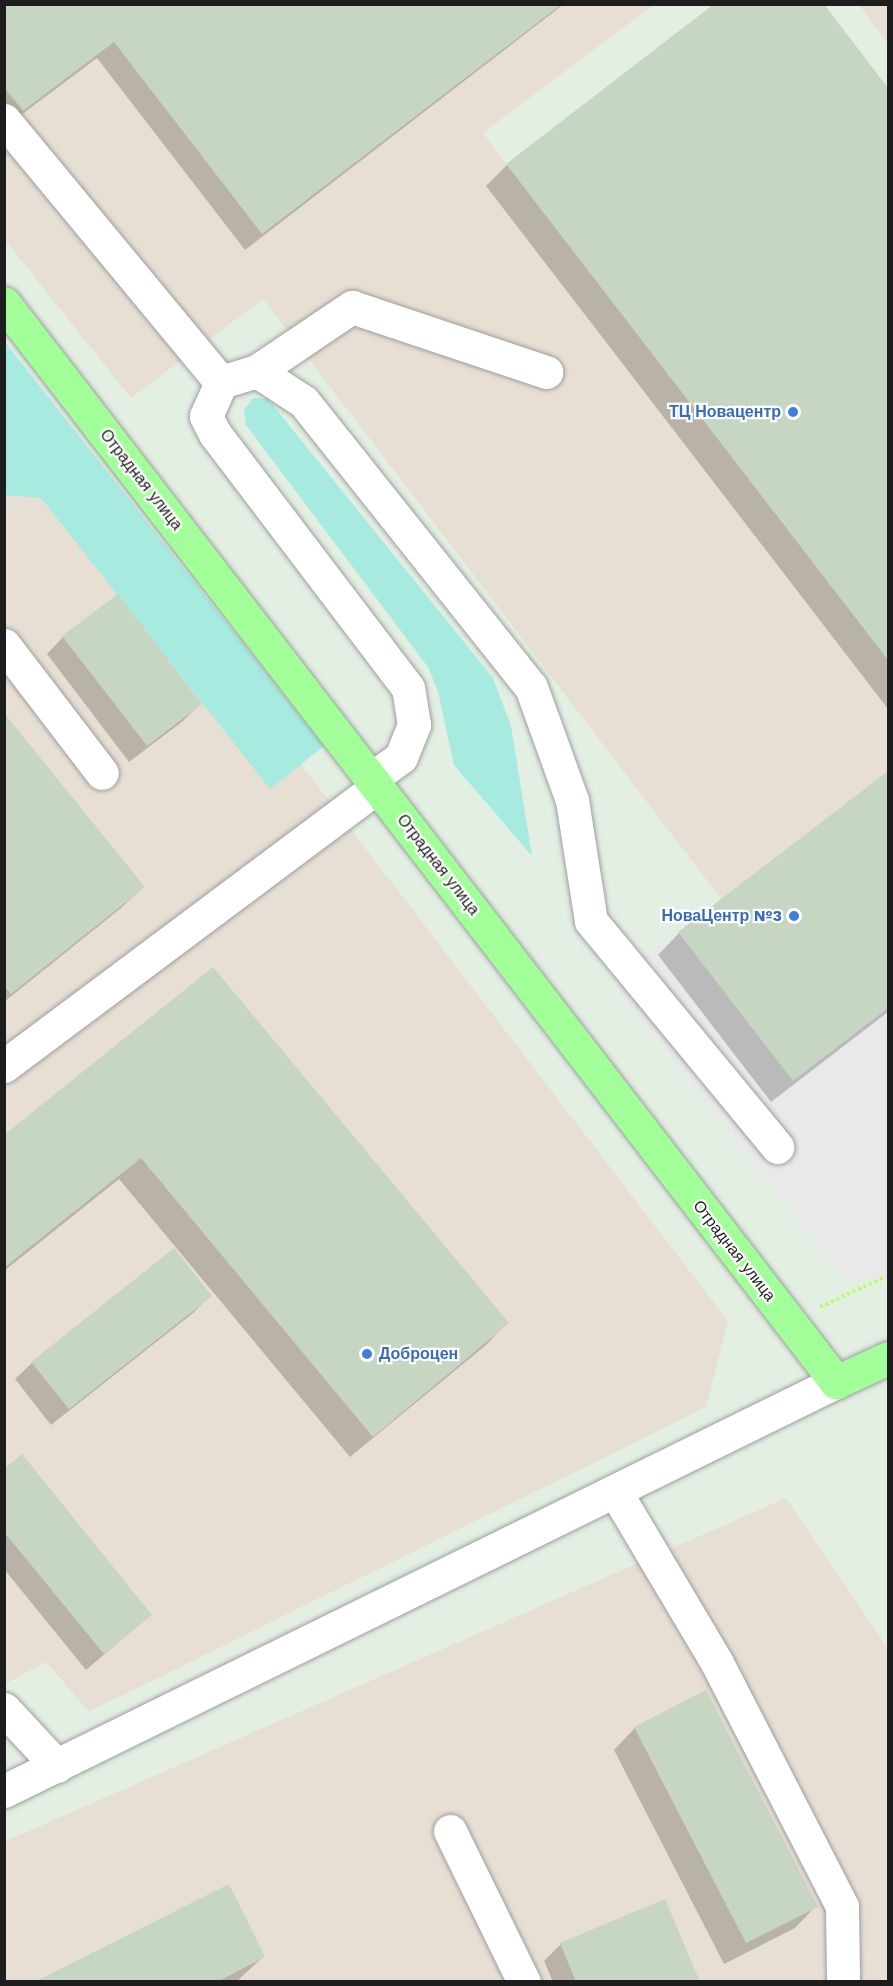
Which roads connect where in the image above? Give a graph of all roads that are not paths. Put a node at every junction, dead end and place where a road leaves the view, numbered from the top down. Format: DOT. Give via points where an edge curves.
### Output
graph roads {
  1 [pos="4,120"];
  2 [pos="4,303"];
  3 [pos="257,371"];
  4 [pos="546,372"];
  5 [pos="221,382"];
  6 [pos="4,645"];
  7 [pos="102,772"];
  8 [pos="374,783"];
  9 [pos="4,1066"];
  10 [pos="777,1147"];
  11 [pos="888,1358"];
  12 [pos="836,1382"];
  13 [pos="615,1491"];
  14 [pos="4,1709"];
  15 [pos="57,1766"];
  16 [pos="4,1791"];
  17 [pos="450,1831"];
  18 [pos="524,1982"];
  19 [pos="843,1982"];
  1 -- 5 [label="street"];
  2 -- 8 [label="main road, Отрадная улица"];
  3 -- 4 [label="street" via="352,307"];
  3 -- 5 [label="street"];
  3 -- 10 [label="street" via="304,402 531,687 572,800 591,921"];
  5 -- 8 [label="street" via="206,416 215,434 408,688 414,725 401,757"];
  6 -- 7 [label="street"];
  8 -- 9 [label="street"];
  8 -- 12 [label="main road, Отрадная улица"];
  11 -- 12 [label="main road"];
  12 -- 13 [label="street"];
  13 -- 15 [label="street"];
  13 -- 19 [label="street" via="716,1661 842,1906"];
  14 -- 15 [label="street"];
  15 -- 16 [label="street"];
  17 -- 18 [label="street"];
}
